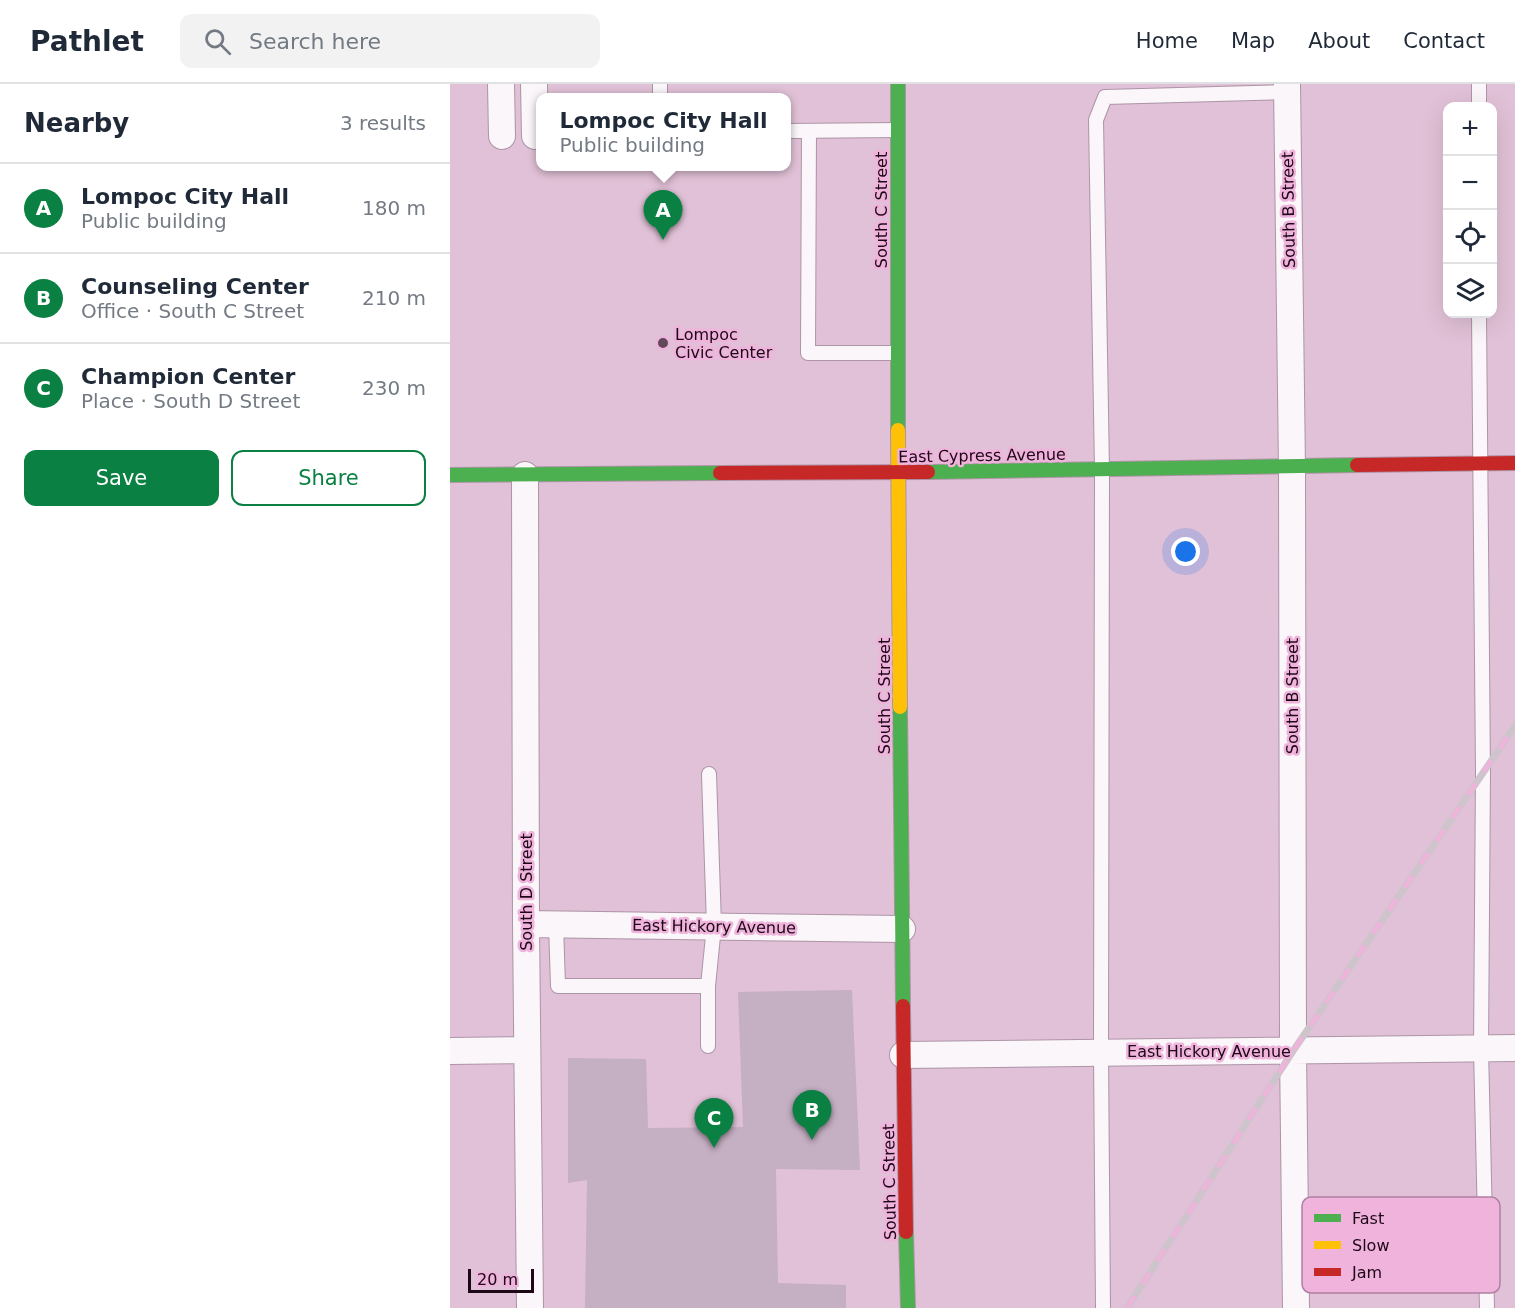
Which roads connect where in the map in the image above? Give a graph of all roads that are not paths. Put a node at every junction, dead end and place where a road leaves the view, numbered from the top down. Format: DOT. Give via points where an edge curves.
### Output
graph roads {
  1 [pos="501,84"];
  2 [pos="534,84"];
  3 [pos="898,84"];
  4 [pos="1479,84"];
  5 [pos="1287,88"];
  6 [pos="1479,102"];
  7 [pos="898,130"];
  8 [pos="791,131"];
  9 [pos="809,131"];
  10 [pos="502,136"];
  11 [pos="535,136"];
  12 [pos="1479,318"];
  13 [pos="897,353"];
  14 [pos="1479,464"];
  15 [pos="1515,464"];
  16 [pos="1292,468"];
  17 [pos="1102,470"];
  18 [pos="899,472"];
  19 [pos="450,475"];
  20 [pos="525,475"];
  21 [pos="709,774"];
  22 [pos="526,924"];
  23 [pos="556,924"];
  24 [pos="714,926"];
  25 [pos="902,929"];
  26 [pos="708,986"];
  27 [pos="708,1046"];
  28 [pos="1515,1048"];
  29 [pos="1481,1049"];
  30 [pos="527,1050"];
  31 [pos="450,1051"];
  32 [pos="1293,1051"];
  33 [pos="1101,1052"];
  34 [pos="903,1055"];
  35 [pos="1484,1197"];
  36 [pos="1487,1293"];
  37 [pos="530,1308"];
  38 [pos="908,1308"];
  39 [pos="1103,1308"];
  40 [pos="1296,1308"];
  41 [pos="1487,1308"];
  1 -- 10 [label="street"];
  2 -- 11 [label="street"];
  3 -- 7 [label="street, South C Street"];
  4 -- 6 [label="lane"];
  5 -- 16 [label="street, South B Street"];
  5 -- 17 [label="lane" via="1105,97 1096,120"];
  7 -- 9 [label="lane"];
  7 -- 13 [label="street, South C Street"];
  8 -- 9 [label="lane"];
  9 -- 13 [label="lane" via="808,353"];
  12 -- 14 [label="lane"];
  13 -- 18 [label="street, South C Street"];
  14 -- 15 [label="street, East Cypress Avenue"];
  14 -- 16 [label="street, East Cypress Avenue"];
  14 -- 29 [label="lane"];
  16 -- 17 [label="street, East Cypress Avenue"];
  16 -- 32 [label="street, South B Street"];
  17 -- 18 [label="street, East Cypress Avenue"];
  17 -- 33 [label="lane"];
  18 -- 20 [label="street, East Cypress Avenue"];
  18 -- 25 [label="street, South C Street"];
  19 -- 20 [label="street, East Cypress Avenue"];
  20 -- 22 [label="street, South D Street"];
  21 -- 24 [label="lane"];
  22 -- 23 [label="street, East Hickory Avenue"];
  22 -- 30 [label="street, South D Street"];
  23 -- 24 [label="street, East Hickory Avenue"];
  23 -- 26 [label="lane" via="558,986"];
  24 -- 25 [label="street, East Hickory Avenue"];
  24 -- 26 [label="lane"];
  25 -- 34 [label="street, South C Street"];
  26 -- 27 [label="lane"];
  28 -- 29 [label="street, East Hickory Avenue"];
  29 -- 32 [label="street, East Hickory Avenue"];
  29 -- 35 [label="lane"];
  30 -- 31 [label="street"];
  30 -- 37 [label="street, South D Street"];
  32 -- 33 [label="street, East Hickory Avenue"];
  32 -- 40 [label="street, South B Street"];
  33 -- 34 [label="street, East Hickory Avenue"];
  33 -- 39 [label="lane"];
  34 -- 38 [label="street, South C Street"];
  36 -- 41 [label="lane"];
}
